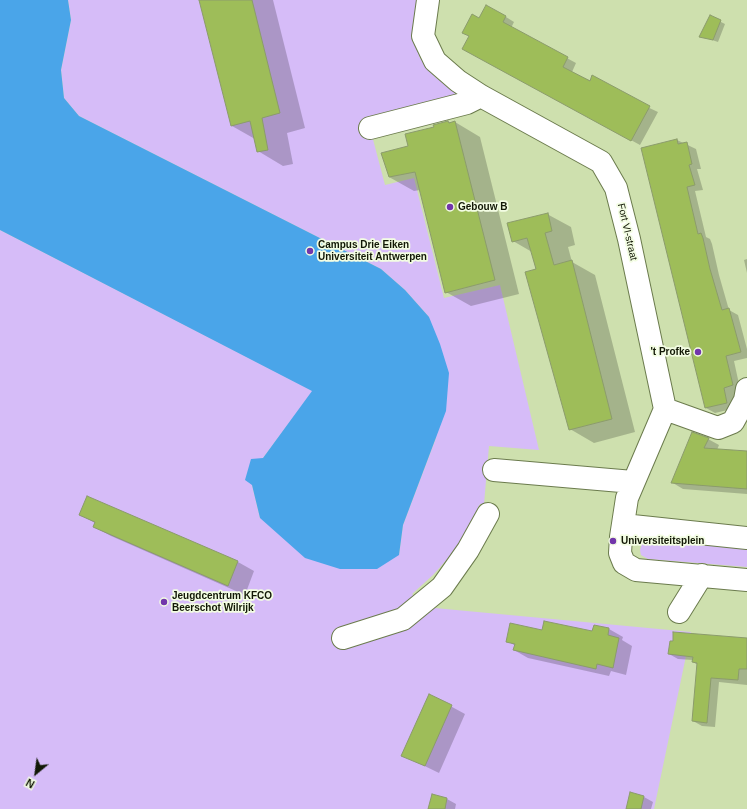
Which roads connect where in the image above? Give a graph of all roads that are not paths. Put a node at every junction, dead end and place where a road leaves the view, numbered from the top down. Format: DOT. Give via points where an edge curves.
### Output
graph roads {
  1 [pos="428,0"];
  2 [pos="481,96"];
  3 [pos="370,128"];
  4 [pos="747,389"];
  5 [pos="665,409"];
  6 [pos="494,470"];
  7 [pos="633,482"];
  8 [pos="488,514"];
  9 [pos="623,525"];
  10 [pos="747,538"];
  11 [pos="702,575"];
  12 [pos="747,580"];
  13 [pos="679,612"];
  14 [pos="344,638"];
  1 -- 2 [label="street, Fort VI-straat" via="423,36 435,61"];
  2 -- 3 [label="street" via="467,103"];
  2 -- 5 [label="street, Fort VI-straat" via="601,162 616,188 630,239"];
  4 -- 5 [label="street" via="733,422 718,428"];
  5 -- 7 [label="street"];
  6 -- 7 [label="street"];
  7 -- 9 [label="street" via="627,498"];
  8 -- 14 [label="street" via="468,550 442,587 403,619"];
  9 -- 10 [label="street"];
  9 -- 11 [label="street" via="620,553 624,563 636,570"];
  11 -- 12 [label="street"];
  11 -- 13 [label="street"];
}
